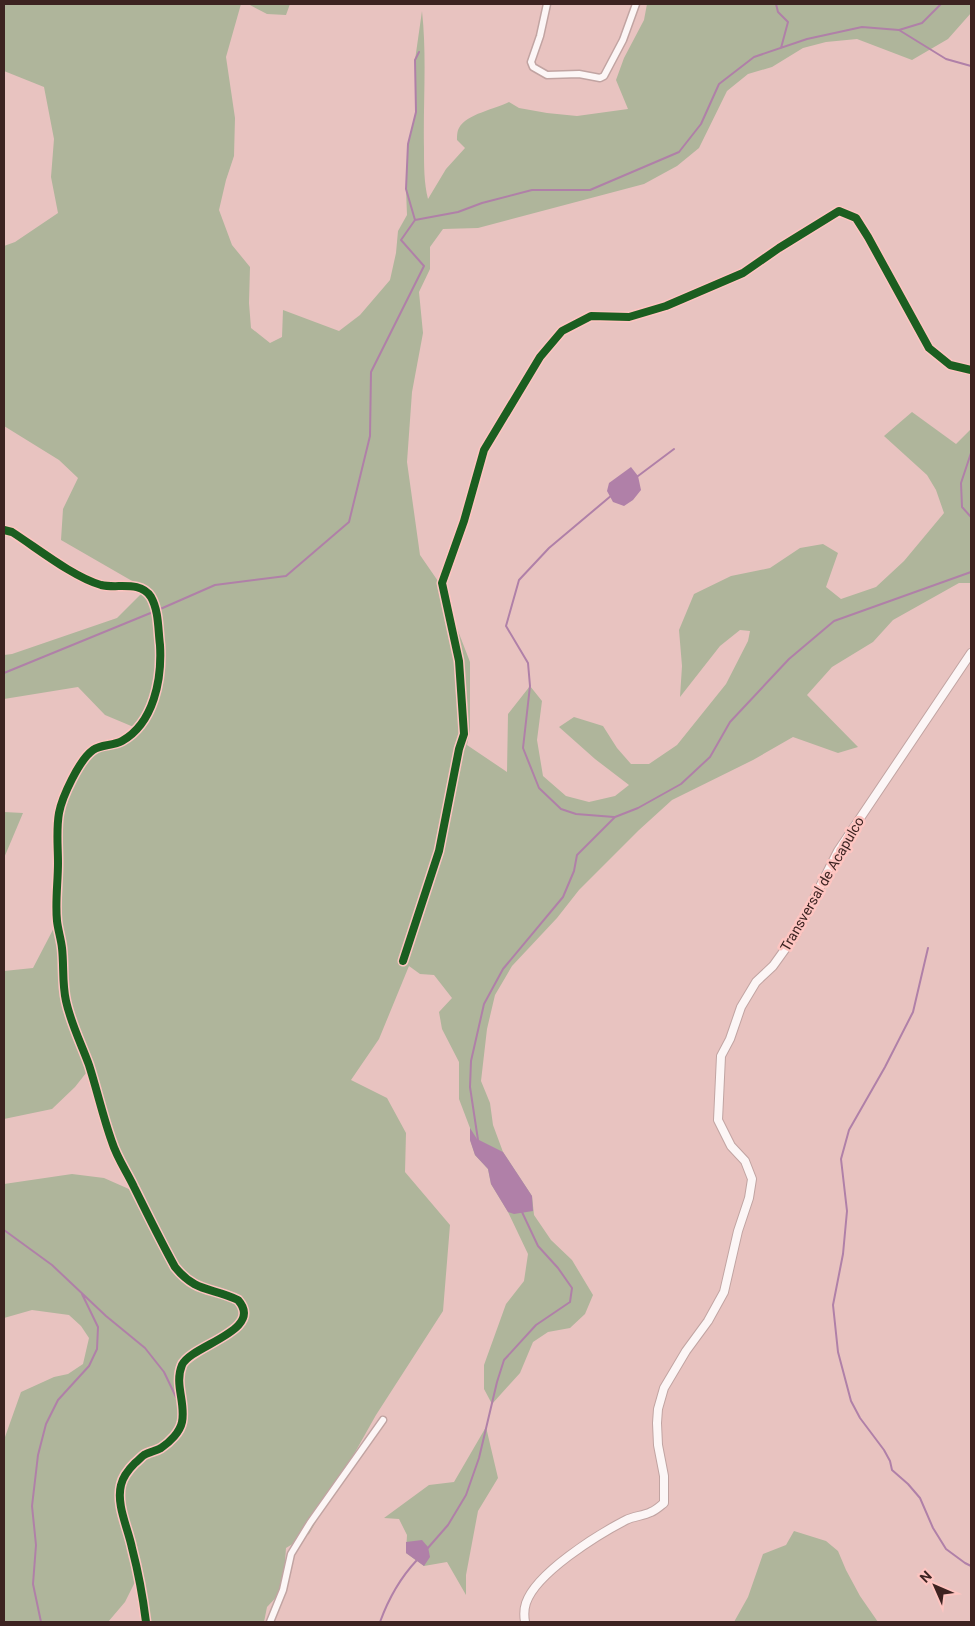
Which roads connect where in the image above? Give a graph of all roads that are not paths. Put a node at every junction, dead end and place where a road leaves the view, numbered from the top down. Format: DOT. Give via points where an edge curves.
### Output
graph roads {
  1 [pos="547,4"];
  2 [pos="636,4"];
  3 [pos="971,370"];
  4 [pos="4,530"];
  5 [pos="971,653"];
  6 [pos="403,962"];
  7 [pos="383,1420"];
  8 [pos="146,1622"];
  9 [pos="270,1622"];
  10 [pos="525,1622"];
  1 -- 2 [label="street" via="531,62 533,68 547,75 579,74 600,78 623,40"];
  3 -- 6 [label="street" via="950,365 930,348 856,218 839,211 742,273 674,303 629,317 591,316 562,331 540,357 484,450 442,583 459,661 464,734 440,851"];
  4 -- 8 [label="street" via="87,579 112,587 133,586 146,591 153,602 158,622 159,679 145,718 127,738 86,756 65,796 57,831 57,922 66,999 112,1144 175,1267 193,1284 238,1300 244,1310 234,1330 191,1354 183,1363 179,1380 182,1422 177,1432 161,1448 144,1455 123,1477 120,1487 123,1518 132,1545"];
  5 -- 10 [label="street, Transversal de Acapulco" via="838,850 796,934 773,966 756,982 741,1007 721,1056 718,1120 731,1146 745,1161 752,1179 750,1198 738,1231 724,1292 664,1388 658,1409 664,1503 598,1536 549,1571 526,1602"];
  7 -- 9 [label="street" via="291,1554 283,1590"];
}
